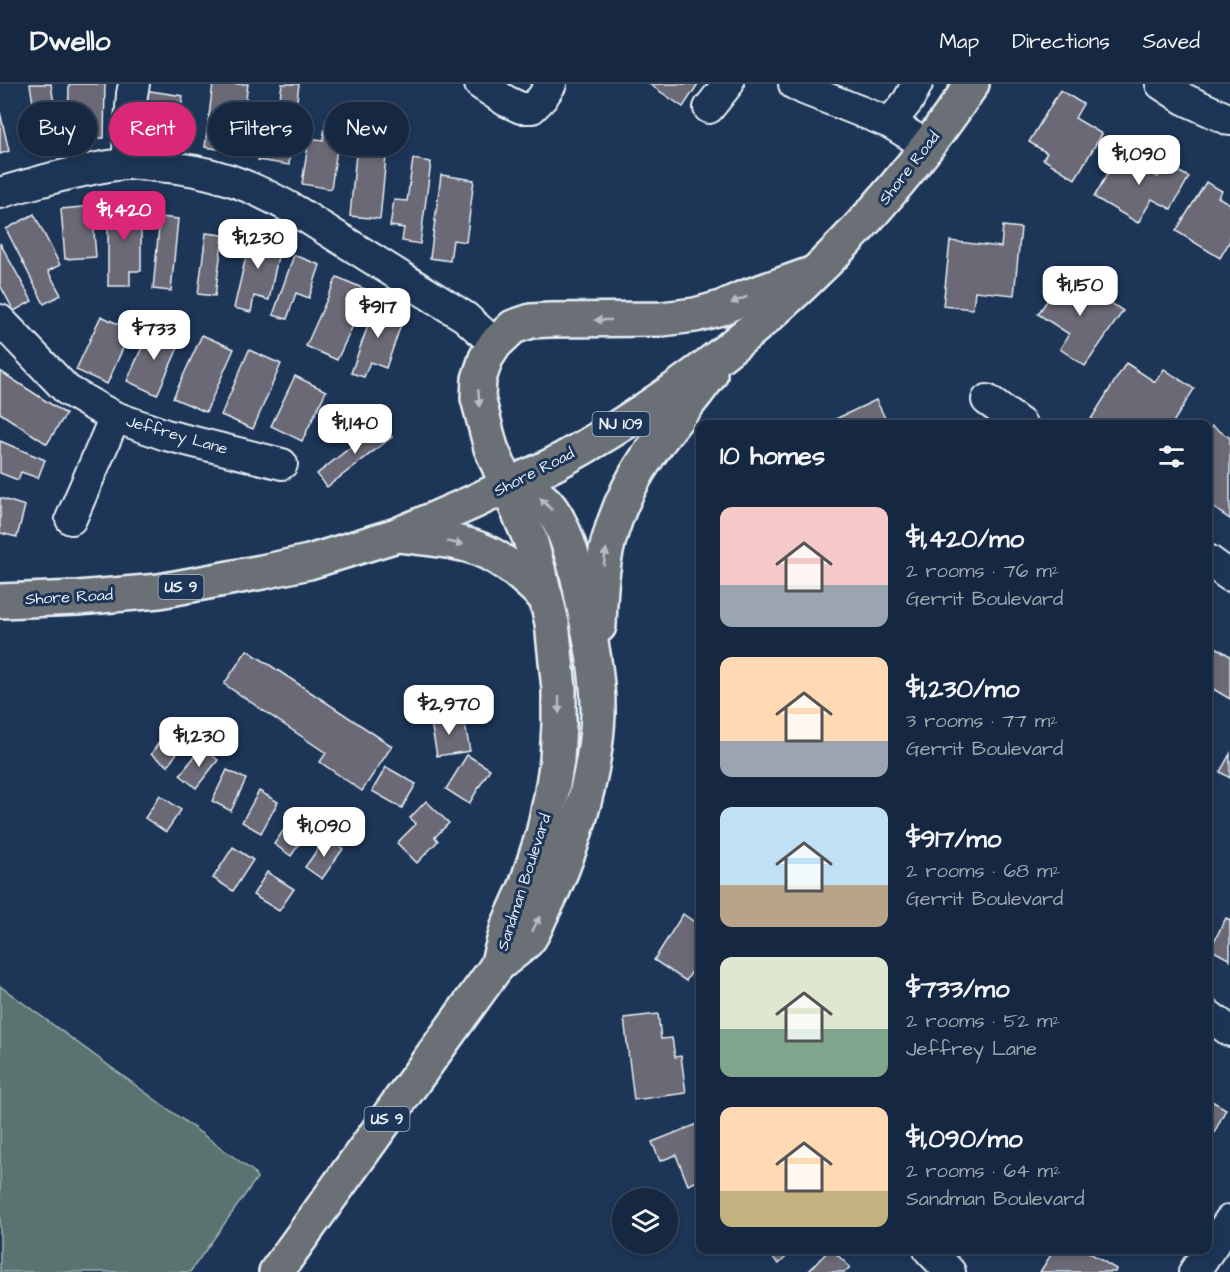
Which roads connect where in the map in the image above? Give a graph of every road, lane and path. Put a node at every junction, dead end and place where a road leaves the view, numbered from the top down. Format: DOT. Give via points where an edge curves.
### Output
graph roads {
  1 [pos="134,84"];
  2 [pos="480,84"];
  3 [pos="551,84"];
  4 [pos="728,84"];
  5 [pos="794,84"];
  6 [pos="917,84"];
  7 [pos="972,84"];
  8 [pos="1161,84"];
  9 [pos="709,108"];
  10 [pos="1230,120"];
  11 [pos="890,123"];
  12 [pos="928,146"];
  13 [pos="127,164"];
  14 [pos="0,193"];
  15 [pos="814,273"];
  16 [pos="0,320"];
  17 [pos="495,344"];
  18 [pos="728,350"];
  19 [pos="987,400"];
  20 [pos="116,417"];
  21 [pos="1015,420"];
  22 [pos="282,464"];
  23 [pos="507,486"];
  24 [pos="71,519"];
  25 [pos="397,534"];
  26 [pos="1212,563"];
  27 [pos="1230,576"];
  28 [pos="546,598"];
  29 [pos="0,601"];
  30 [pos="596,678"];
  31 [pos="496,966"];
  32 [pos="1212,1018"];
  33 [pos="1230,1031"];
  34 [pos="1230,1220"];
  35 [pos="1212,1246"];
  36 [pos="933,1254"];
  37 [pos="1206,1254"];
  38 [pos="276,1272"];
  39 [pos="950,1272"];
  40 [pos="1194,1272"];
  1 -- 13 [label="street"];
  2 -- 3 [label="street" via="521,108 532,108"];
  4 -- 9 [label="street"];
  5 -- 11 [label="street"];
  6 -- 11 [label="street"];
  7 -- 12 [label="main road, Shore Road / NJ 109"];
  8 -- 10 [label="street"];
  11 -- 12 [label="street"];
  12 -- 15 [label="main road, Shore Road / NJ 109" via="874,213"];
  13 -- 14 [label="street" via="77,172"];
  13 -- 17 [label="street" via="213,174 270,196 465,316"];
  15 -- 17 [label="main road, one-way" via="694,315 531,321 513,327"];
  15 -- 18 [label="main road, Shore Road / NJ 109"];
  16 -- 20 [label="street, Jeffrey Lane" via="67,390"];
  17 -- 23 [label="main road, one-way" via="479,379 478,398 491,448"];
  18 -- 23 [label="main road, Shore Road / NJ 109" via="630,419 556,463"];
  30 -- 18 [label="main road, one-way" via="602,577 617,514 647,457"];
  19 -- 21 [label="street"];
  20 -- 22 [label="street, Jeffrey Lane" via="166,435"];
  20 -- 24 [label="street"];
  23 -- 25 [label="main road, Shore Road / US 9"];
  23 -- 28 [label="main road, Sandman Boulevard" via="530,539"];
  30 -- 23 [label="main road, Sandman Boulevard / US 9, one-way" via="581,590 564,531 541,498"];
  25 -- 28 [label="main road, US 9, one-way" via="478,548 503,561"];
  25 -- 29 [label="main road, Shore Road / US 9" via="309,561 208,583 159,591"];
  26 -- 27 [label="street"];
  28 -- 31 [label="main road, Sandman Boulevard / US 9, one-way" via="559,689 557,760 543,834"];
  31 -- 30 [label="main road, Sandman Boulevard / US 9, one-way" via="529,939 552,895 572,839 594,748 598,714"];
  31 -- 38 [label="main road, Sandman Boulevard / US 9"];
  32 -- 33 [label="street"];
  34 -- 35 [label="street"];
  36 -- 39 [label="street"];
  37 -- 40 [label="street"];
}
